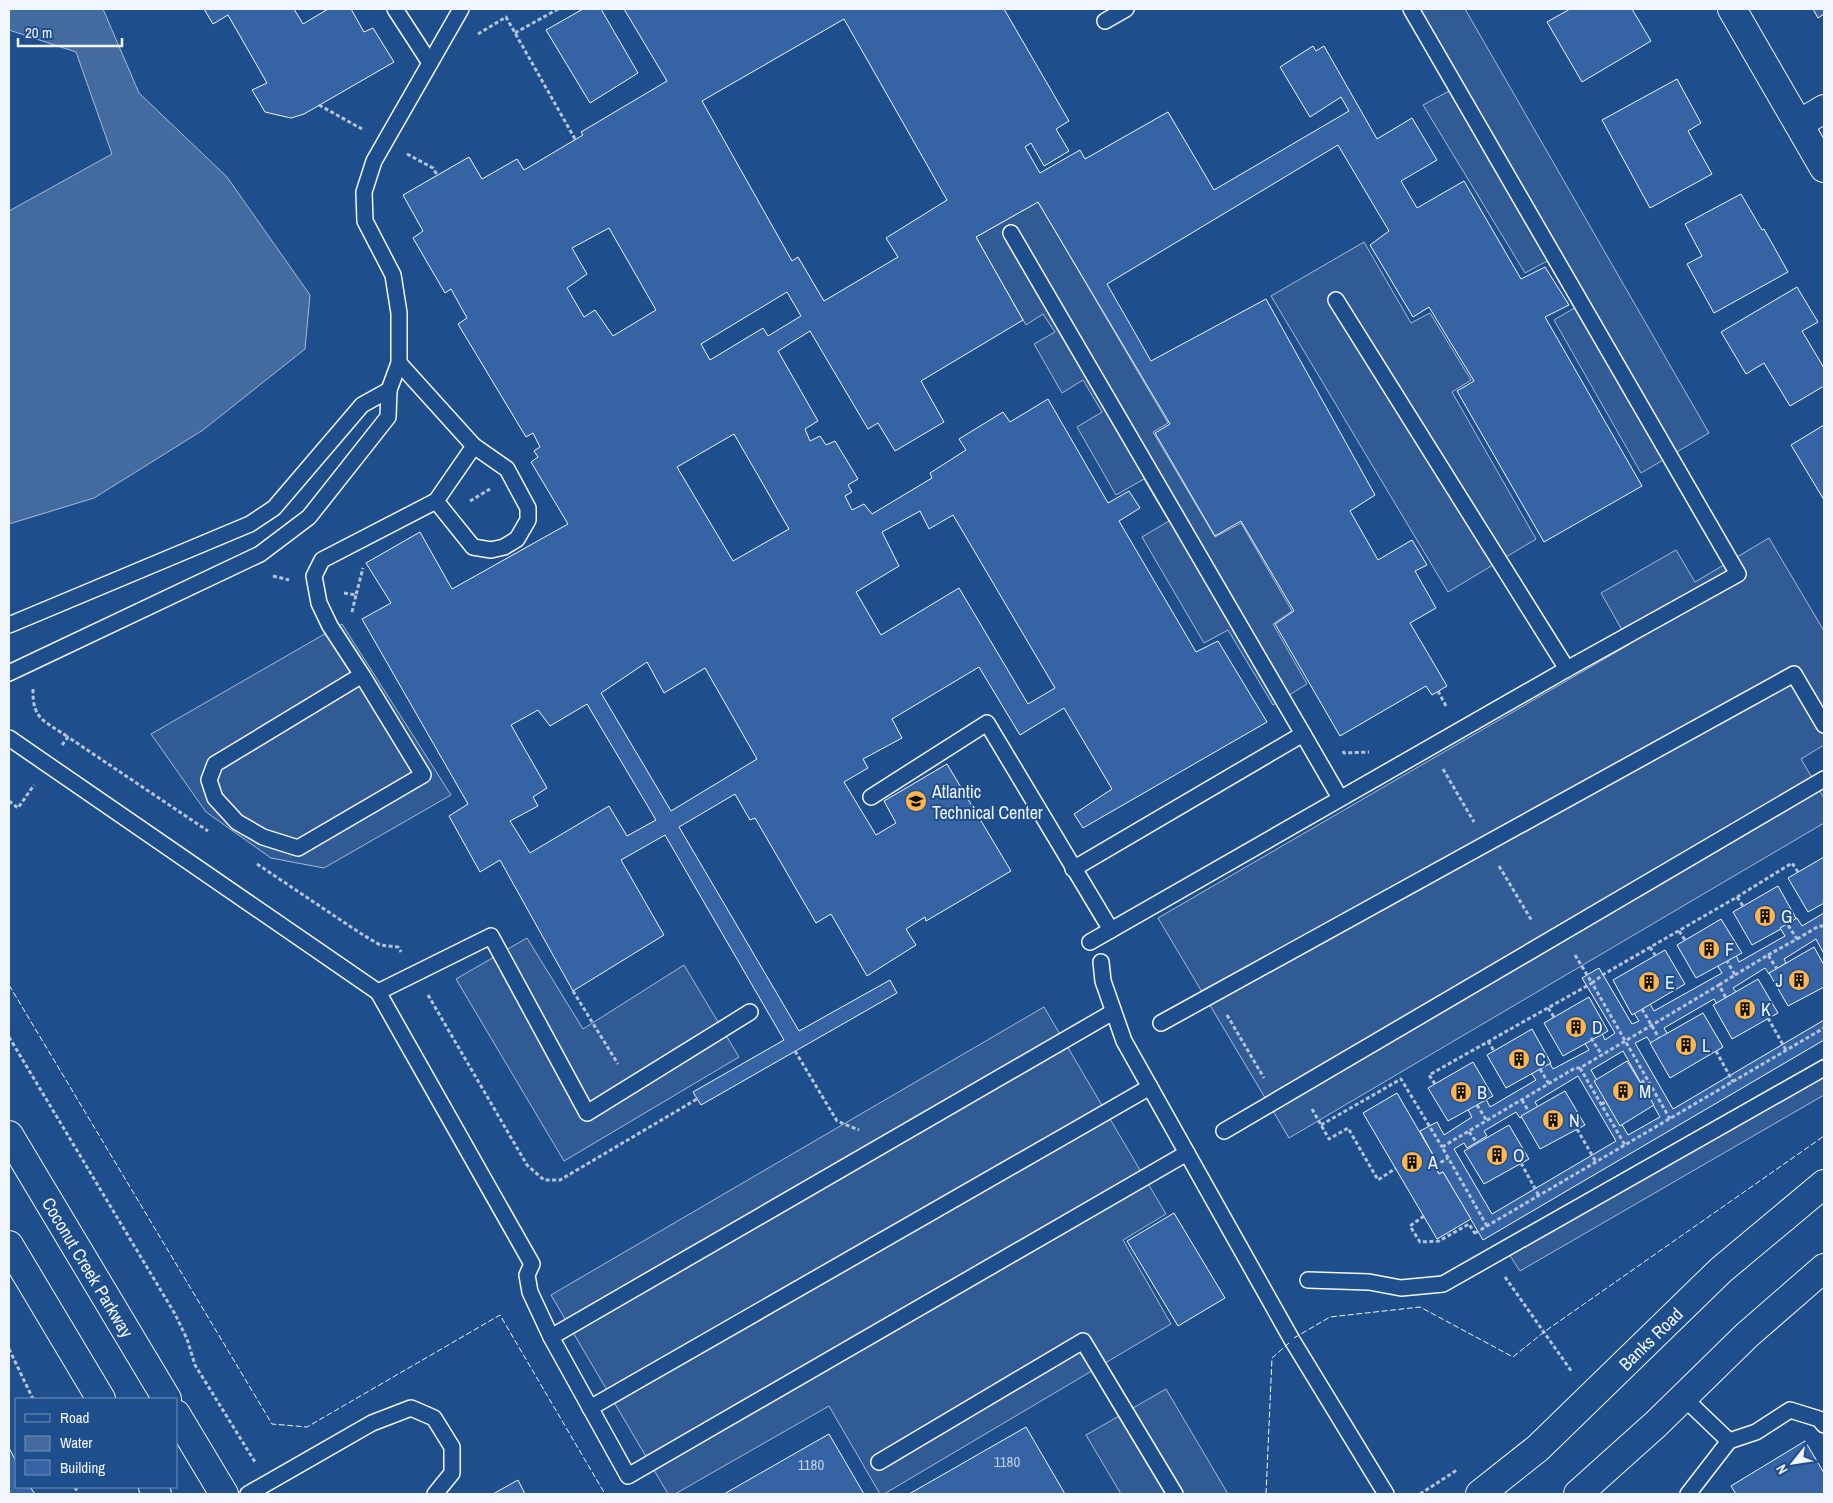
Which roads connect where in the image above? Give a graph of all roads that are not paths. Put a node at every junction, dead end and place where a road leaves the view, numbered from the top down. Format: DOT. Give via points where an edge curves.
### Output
graph roads {
  1 [pos="395,9"];
  2 [pos="461,9"];
  3 [pos="1126,9"];
  4 [pos="1411,9"];
  5 [pos="1732,9"];
  6 [pos="1105,21"];
  7 [pos="430,63"];
  8 [pos="1824,109"];
  9 [pos="1799,124"];
  10 [pos="1824,168"];
  11 [pos="1010,233"];
  12 [pos="1336,300"];
  13 [pos="399,363"];
  14 [pos="389,390"];
  15 [pos="474,446"];
  16 [pos="436,501"];
  17 [pos="9,625"];
  18 [pos="1567,670"];
  19 [pos="9,673"];
  20 [pos="362,675"];
  21 [pos="1824,725"];
  22 [pos="1303,734"];
  23 [pos="9,738"];
  24 [pos="1824,779"];
  25 [pos="872,796"];
  26 [pos="1340,798"];
  27 [pos="1073,869"];
  28 [pos="1110,930"];
  29 [pos="1090,942"];
  30 [pos="1101,962"];
  31 [pos="378,992"];
  32 [pos="750,1012"];
  33 [pos="1113,1012"];
  34 [pos="1161,1024"];
  35 [pos="1824,1068"];
  36 [pos="1150,1087"];
  37 [pos="1224,1132"];
  38 [pos="9,1135"];
  39 [pos="1187,1153"];
  40 [pos="1824,1184"];
  41 [pos="9,1245"];
  42 [pos="1824,1268"];
  43 [pos="1308,1280"];
  44 [pos="551,1337"];
  45 [pos="1683,1397"];
  46 [pos="100,1398"];
  47 [pos="166,1398"];
  48 [pos="590,1408"];
  49 [pos="178,1417"];
  50 [pos="1824,1425"];
  51 [pos="1729,1441"];
  52 [pos="879,1462"];
  53 [pos="224,1494"];
  54 [pos="248,1494"];
  55 [pos="435,1494"];
  56 [pos="1175,1494"];
  57 [pos="1386,1494"];
  58 [pos="1480,1494"];
  59 [pos="1578,1494"];
  60 [pos="1688,1494"];
  1 -- 7 [label="lane"];
  2 -- 7 [label="lane"];
  3 -- 6 [label="lane"];
  4 -- 18 [label="lane" via="1738,574"];
  5 -- 9 [label="street"];
  7 -- 13 [label="lane" via="374,161 364,192 365,221 393,275 399,313"];
  8 -- 9 [label="street"];
  9 -- 10 [label="street"];
  11 -- 22 [label="lane"];
  12 -- 18 [label="lane"];
  13 -- 14 [label="lane"];
  13 -- 15 [label="lane"];
  14 -- 17 [label="lane" via="362,405 274,508 250,524"];
  14 -- 19 [label="lane" via="388,417 309,517 285,537 260,554"];
  15 -- 16 [label="lane"];
  15 -- 16 [label="lane" via="507,469 528,508 528,520 517,539 491,550 473,547"];
  16 -- 20 [label="lane" via="322,560 314,576 319,603 330,626"];
  18 -- 26 [label="lane"];
  20 -- 20 [label="lane" via="423,774 298,848 263,836 237,822 215,798 209,780 216,764"];
  21 -- 34 [label="lane" via="1794,674"];
  22 -- 26 [label="lane"];
  22 -- 27 [label="lane"];
  23 -- 31 [label="lane"];
  24 -- 37 [label="lane"];
  25 -- 27 [label="lane" via="987,723"];
  26 -- 28 [label="lane"];
  27 -- 28 [label="lane"];
  28 -- 29 [label="lane"];
  30 -- 33 [label="lane"];
  31 -- 32 [label="lane" via="491,936 587,1113"];
  31 -- 44 [label="lane" via="532,1264 527,1275 530,1292"];
  33 -- 36 [label="lane" via="1124,1041"];
  33 -- 44 [label="lane"];
  35 -- 43 [label="lane" via="1443,1284 1401,1288 1369,1282"];
  36 -- 39 [label="lane"];
  36 -- 48 [label="lane"];
  38 -- 47 [label="street, Coconut Creek Parkway"];
  39 -- 48 [label="lane" via="628,1476"];
  39 -- 57 [label="lane" via="1292,1340"];
  40 -- 58 [label="street, Banks Road" via="1721,1270 1538,1448"];
  41 -- 46 [label="street"];
  42 -- 45 [label="street" via="1747,1335"];
  44 -- 48 [label="lane"];
  45 -- 51 [label="lane"];
  45 -- 59 [label="street"];
  49 -- 53 [label="street"];
  50 -- 51 [label="lane" via="1819,1419 1790,1410 1756,1432"];
  51 -- 60 [label="lane"];
  52 -- 56 [label="lane" via="1083,1341"];
  54 -- 55 [label="lane" via="372,1423 411,1408 434,1418 452,1447 452,1473"];
}
